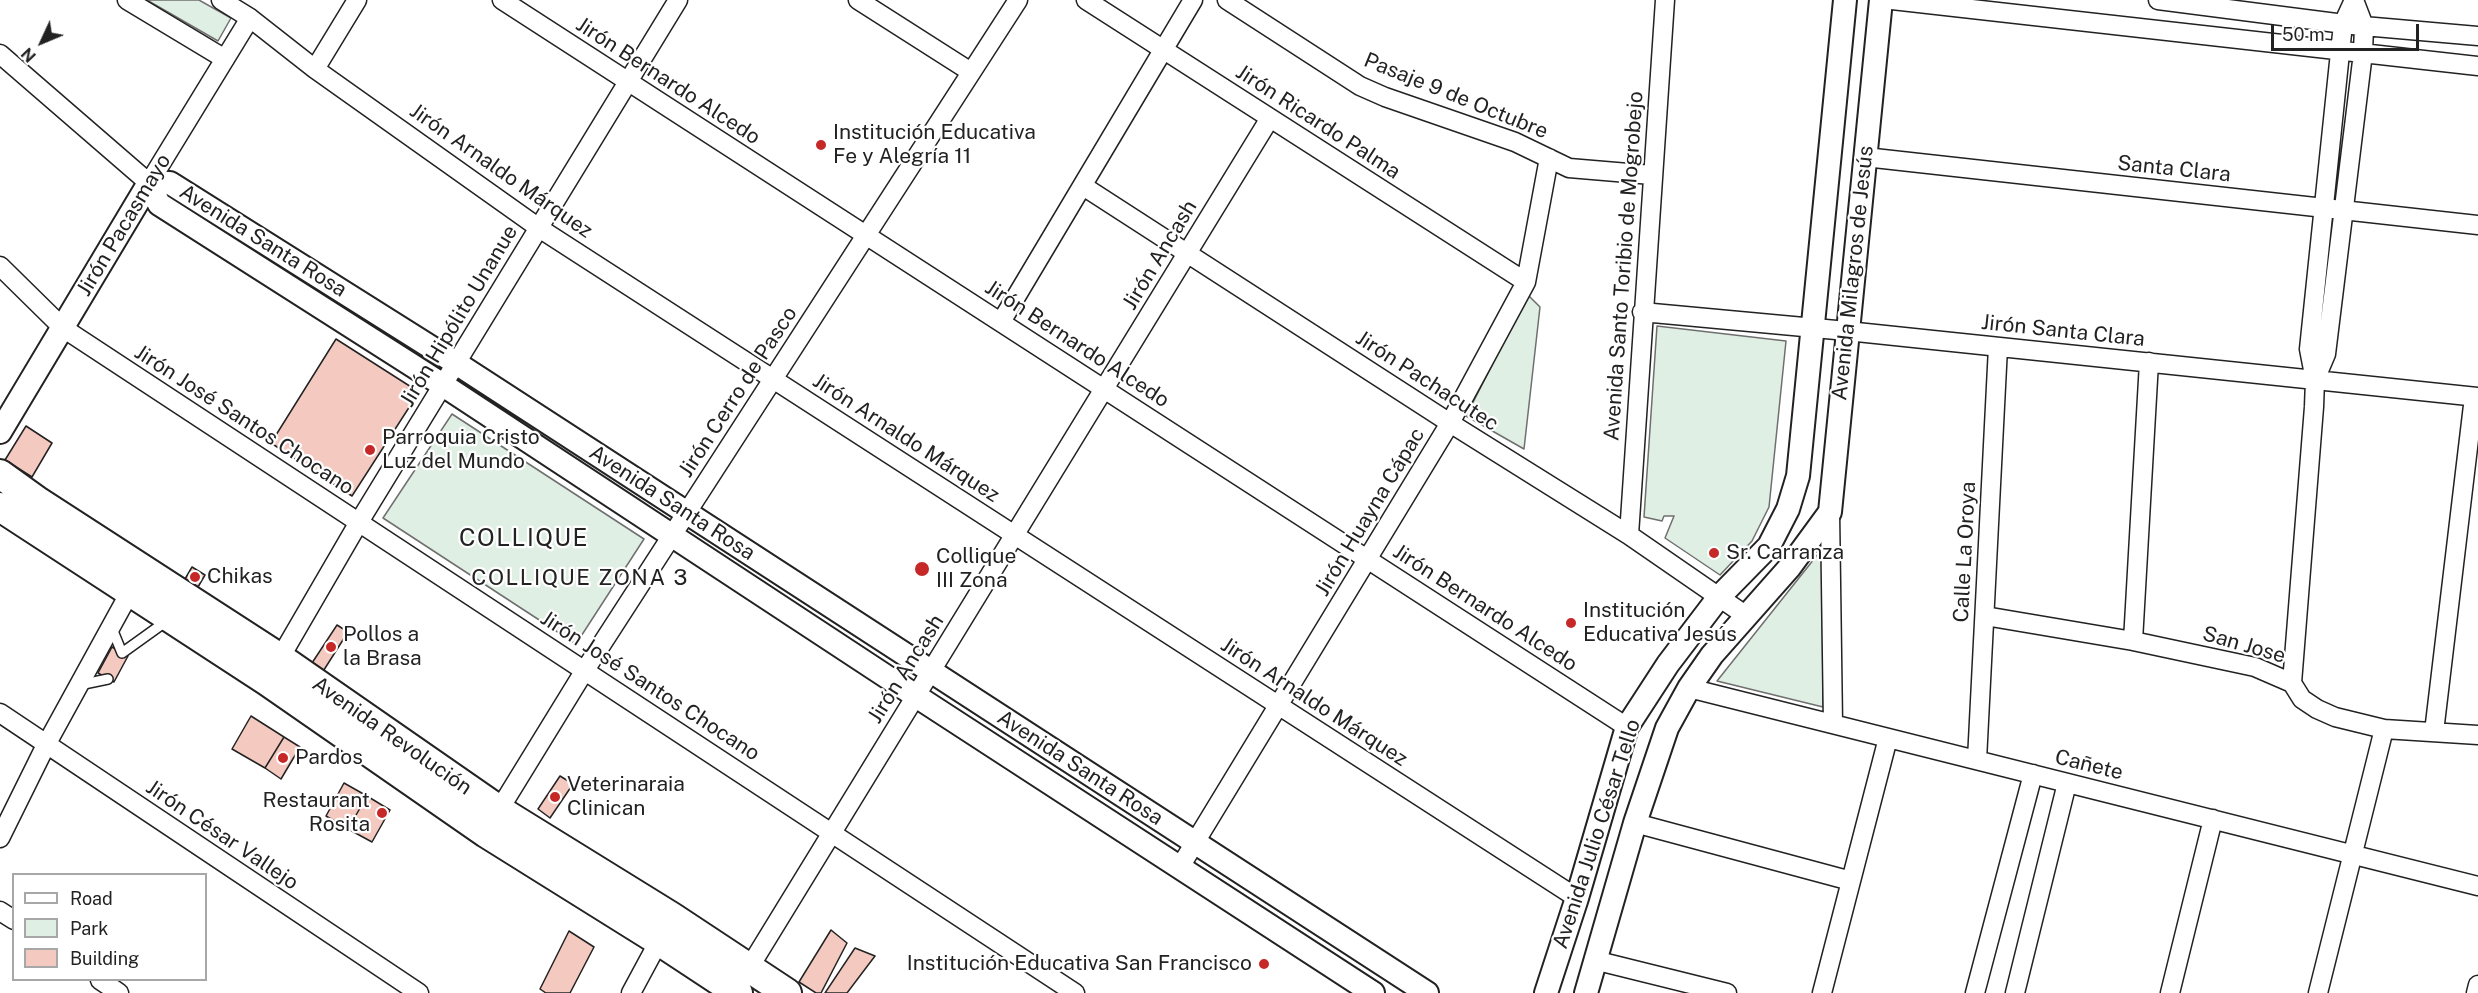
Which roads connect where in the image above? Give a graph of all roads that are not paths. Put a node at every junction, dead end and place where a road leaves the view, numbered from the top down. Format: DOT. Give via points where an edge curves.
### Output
graph roads {
  1 [pos="221,0"];
  2 [pos="357,0"];
  3 [pos="502,0"];
  4 [pos="678,0"];
  5 [pos="858,0"];
  6 [pos="1018,0"];
  7 [pos="1086,0"];
  8 [pos="1193,0"];
  9 [pos="1227,0"];
  10 [pos="1665,0"];
  11 [pos="1845,0"];
  12 [pos="1881,0"];
  13 [pos="1892,0"];
  14 [pos="2158,0"];
  15 [pos="2354,0"];
  16 [pos="129,1"];
  17 [pos="2192,2"];
  18 [pos="250,18"];
  19 [pos="2343,24"];
  20 [pos="2364,26"];
  21 [pos="2478,36"];
  22 [pos="1163,50"];
  23 [pos="2341,50"];
  24 [pos="2363,53"];
  25 [pos="0,54"];
  26 [pos="225,59"];
  27 [pos="2478,66"];
  28 [pos="315,69"];
  29 [pos="971,72"];
  30 [pos="628,82"];
  31 [pos="1270,118"];
  32 [pos="1864,157"];
  33 [pos="1549,158"];
  34 [pos="1652,175"];
  35 [pos="149,183"];
  36 [pos="1083,186"];
  37 [pos="2324,208"];
  38 [pos="2344,210"];
  39 [pos="2478,225"];
  40 [pos="539,228"];
  41 [pos="866,235"];
  42 [pos="1187,253"];
  43 [pos="0,266"];
  44 [pos="1526,282"];
  45 [pos="1642,312"];
  46 [pos="1001,322"];
  47 [pos="63,328"];
  48 [pos="1813,329"];
  49 [pos="1847,331"];
  50 [pos="1998,347"];
  51 [pos="2149,362"];
  52 [pos="456,363"];
  53 [pos="773,379"];
  54 [pos="2315,380"];
  55 [pos="443,385"];
  56 [pos="1104,389"];
  57 [pos="2476,397"];
  58 [pos="1450,423"];
  59 [pos="0,432"];
  60 [pos="0,474"];
  61 [pos="0,507"];
  62 [pos="1788,509"];
  63 [pos="687,512"];
  64 [pos="1830,512"];
  65 [pos="359,522"];
  66 [pos="672,535"];
  67 [pos="1014,535"];
  68 [pos="1629,535"];
  69 [pos="1811,539"];
  70 [pos="1368,560"];
  71 [pos="130,592"];
  72 [pos="1719,597"];
  73 [pos="1746,615"];
  74 [pos="1985,616"];
  75 [pos="170,618"];
  76 [pos="111,626"];
  77 [pos="2133,641"];
  78 [pos="280,658"];
  79 [pos="585,670"];
  80 [pos="931,671"];
  81 [pos="108,679"];
  82 [pos="2292,683"];
  83 [pos="79,685"];
  84 [pos="1689,688"];
  85 [pos="916,696"];
  86 [pos="1278,705"];
  87 [pos="0,713"];
  88 [pos="1833,724"];
  89 [pos="1627,727"];
  90 [pos="2384,729"];
  91 [pos="2434,732"];
  92 [pos="2478,735"];
  93 [pos="1888,738"];
  94 [pos="46,745"];
  95 [pos="1977,760"];
  96 [pos="2033,774"];
  97 [pos="2067,783"];
  98 [pos="499,810"];
  99 [pos="2213,819"];
  100 [pos="1635,823"];
  101 [pos="832,833"];
  102 [pos="0,838"];
  103 [pos="1194,842"];
  104 [pos="2353,854"];
  105 [pos="1180,867"];
  106 [pos="1851,881"];
  107 [pos="2478,886"];
  108 [pos="1577,898"];
  109 [pos="659,940"];
  110 [pos="1594,960"];
  111 [pos="743,980"];
  112 [pos="101,981"];
  113 [pos="2478,985"];
  114 [pos="119,993"];
  115 [pos="419,993"];
  116 [pos="631,993"];
  117 [pos="787,993"];
  118 [pos="1075,993"];
  119 [pos="1373,993"];
  120 [pos="1426,993"];
  121 [pos="1546,993"];
  122 [pos="1586,993"];
  123 [pos="1726,993"];
  124 [pos="1822,993"];
  125 [pos="1975,993"];
  126 [pos="2015,993"];
  127 [pos="2170,993"];
  128 [pos="2318,993"];
  129 [pos="2476,993"];
  1 -- 18 [label="street, Jirón Arnaldo Márquez"];
  2 -- 28 [label="street"];
  3 -- 30 [label="street, Jirón Bernardo Alcedo"];
  4 -- 30 [label="street, Jirón Hipólito Unanue"];
  5 -- 29 [label="street"];
  6 -- 29 [label="street, Jirón Cerro de Pasco"];
  7 -- 22 [label="street, Jirón Ricardo Palma"];
  8 -- 22 [label="street"];
  9 -- 33 [label="street, Pasaje 9 de Octubre" via="1360,86"];
  10 -- 34 [label="street, Avenida Santo Toribio de Mogrobejo"];
  11 -- 48 [label="street, Avenida Milagros de Jesús"];
  12 -- 32 [label="street, Avenida Milagros de Jesús"];
  13 -- 23 [label="street"];
  14 -- 17 [label="street"];
  15 -- 19 [label="street"];
  15 -- 20 [label="street"];
  16 -- 26 [label="street"];
  17 -- 19 [label="street"];
  18 -- 26 [label="street, Jirón Pacasmayo"];
  18 -- 28 [label="street, Jirón Arnaldo Márquez"];
  19 -- 20 [label="street"];
  19 -- 23 [label="street"];
  20 -- 21 [label="street"];
  20 -- 24 [label="street"];
  22 -- 31 [label="street, Jirón Ricardo Palma"];
  22 -- 36 [label="street"];
  23 -- 24 [label="street"];
  23 -- 37 [label="street"];
  24 -- 27 [label="street"];
  24 -- 38 [label="street"];
  25 -- 35 [label="street"];
  26 -- 35 [label="street, Jirón Pacasmayo"];
  28 -- 40 [label="street, Jirón Arnaldo Márquez"];
  29 -- 41 [label="street, Jirón Cerro de Pasco"];
  30 -- 40 [label="street, Jirón Hipólito Unanue"];
  30 -- 41 [label="street, Jirón Bernardo Alcedo"];
  31 -- 42 [label="street, Jirón Ancash"];
  31 -- 44 [label="street, Jirón Ricardo Palma"];
  32 -- 37 [label="street, Santa Clara"];
  32 -- 49 [label="street, Avenida Milagros de Jesús"];
  33 -- 34 [label="street, Pasaje 9 de Octubre" via="1569,168"];
  33 -- 44 [label="street, Jirón Huayna Cápac"];
  34 -- 45 [label="street, Avenida Santo Toribio de Mogrobejo"];
  35 -- 47 [label="street, Jirón Pacasmayo"];
  35 -- 52 [label="street, Avenida Santa Rosa" via="170,183"];
  35 -- 55 [label="street, Avenida Santa Rosa" via="159,204"];
  36 -- 42 [label="street, Jirón Pachacutec"];
  36 -- 46 [label="street"];
  37 -- 38 [label="street, Santa Clara"];
  37 -- 54 [label="street" via="2309,349"];
  38 -- 39 [label="street, Santa Clara"];
  38 -- 54 [label="street" via="2326,354"];
  40 -- 52 [label="street, Jirón Hipólito Unanue"];
  40 -- 53 [label="street, Jirón Arnaldo Márquez"];
  41 -- 46 [label="street, Jirón Bernardo Alcedo"];
  41 -- 53 [label="street, Jirón Cerro de Pasco"];
  42 -- 56 [label="street, Jirón Ancash"];
  42 -- 58 [label="street, Jirón Pachacutec"];
  43 -- 47 [label="street, Jirón José Santos Chocano"];
  44 -- 58 [label="street, Jirón Huayna Cápac"];
  45 -- 48 [label="street, Jirón Santa Clara"];
  45 -- 68 [label="street, Avenida Santo Toribio de Mogrobejo"];
  46 -- 56 [label="street, Jirón Bernardo Alcedo"];
  47 -- 59 [label="street, Jirón Pacasmayo"];
  47 -- 65 [label="street, Jirón José Santos Chocano"];
  48 -- 49 [label="street, Jirón Santa Clara"];
  48 -- 62 [label="street, Avenida Milagros de Jesús" via="1798,476"];
  49 -- 50 [label="street, Jirón Santa Clara"];
  49 -- 64 [label="street, Avenida Milagros de Jesús"];
  50 -- 51 [label="street, Jirón Santa Clara"];
  50 -- 74 [label="street, Calle La Oroya"];
  51 -- 54 [label="street, Jirón Santa Clara"];
  51 -- 77 [label="street"];
  52 -- 55 [label="street, Jirón Hipólito Unanue"];
  52 -- 63 [label="street, Avenida Santa Rosa"];
  53 -- 63 [label="street, Jirón Cerro de Pasco"];
  53 -- 67 [label="street, Jirón Arnaldo Márquez"];
  54 -- 57 [label="street, Jirón Santa Clara"];
  54 -- 82 [label="street"];
  55 -- 65 [label="street, Jirón Hipólito Unanue"];
  55 -- 66 [label="street, Avenida Santa Rosa"];
  56 -- 67 [label="street, Jirón Ancash"];
  56 -- 70 [label="street, Jirón Bernardo Alcedo"];
  57 -- 91 [label="street"];
  58 -- 68 [label="street, Jirón Pachacutec"];
  58 -- 70 [label="street, Jirón Huayna Cápac"];
  60 -- 78 [label="main road, Avenida Revolución"];
  61 -- 71 [label="main road, Avenida Revolución"];
  62 -- 72 [label="street, Avenida Julio César Tello" via="1769,546"];
  63 -- 66 [label="street, Jirón Cerro de Pasco"];
  63 -- 80 [label="street, Avenida Santa Rosa"];
  64 -- 69 [label="street, Avenida Milagros de Jesús"];
  64 -- 88 [label="street"];
  65 -- 78 [label="street, Jirón Hipólito Unanue"];
  65 -- 79 [label="street, Jirón José Santos Chocano"];
  66 -- 79 [label="street, Jirón Cerro de Pasco"];
  66 -- 85 [label="street, Avenida Santa Rosa"];
  67 -- 80 [label="street, Jirón Ancash"];
  67 -- 86 [label="street, Jirón Arnaldo Márquez"];
  68 -- 72 [label="street, Jirón Pachacutec"];
  69 -- 73 [label="street, Avenida Julio César Tello"];
  70 -- 86 [label="street, Jirón Huayna Cápac"];
  70 -- 89 [label="street, Jirón Bernardo Alcedo"];
  71 -- 75 [label="main road, Avenida Revolución"];
  71 -- 76 [label="street"];
  72 -- 73 [label="street, Jirón Pachacutec"];
  72 -- 89 [label="street, Avenida Julio César Tello"];
  73 -- 84 [label="street, Avenida Julio César Tello"];
  74 -- 77 [label="street, San Jose"];
  74 -- 95 [label="street, Calle La Oroya"];
  75 -- 76 [label="lane" via="122,653"];
  75 -- 109 [label="main road, Avenida Revolución" via="486,833"];
  76 -- 83 [label="street"];
  77 -- 82 [label="street, San Jose" via="2254,667"];
  78 -- 98 [label="main road, Avenida Revolución"];
  79 -- 98 [label="street, Jirón Cerro de Pasco"];
  79 -- 101 [label="street, Jirón José Santos Chocano"];
  80 -- 85 [label="street, Jirón Ancash"];
  80 -- 103 [label="street, Avenida Santa Rosa"];
  81 -- 83 [label="lane"];
  82 -- 90 [label="street, San Jose" via="2302,699 2317,709"];
  83 -- 94 [label="street"];
  84 -- 88 [label="street, Cañete"];
  84 -- 100 [label="street, Avenida Julio César Tello" via="1667,728"];
  85 -- 101 [label="street, Jirón Ancash"];
  85 -- 105 [label="street, Avenida Santa Rosa"];
  86 -- 103 [label="street, Jirón Huayna Cápac"];
  86 -- 108 [label="street, Jirón Arnaldo Márquez"];
  87 -- 94 [label="street, Jirón César Vallejo"];
  88 -- 93 [label="street, Cañete"];
  89 -- 108 [label="street, Avenida Julio César Tello"];
  90 -- 91 [label="street, San Jose"];
  90 -- 104 [label="street"];
  91 -- 92 [label="street, San Jose"];
  93 -- 95 [label="street, Cañete"];
  93 -- 106 [label="street"];
  94 -- 102 [label="street"];
  94 -- 115 [label="street, Jirón César Vallejo"];
  95 -- 96 [label="street, Cañete"];
  96 -- 97 [label="street, Cañete"];
  96 -- 125 [label="street"];
  97 -- 99 [label="street, Cañete"];
  97 -- 126 [label="street"];
  98 -- 111 [label="main road, Avenida Revolución" via="672,916"];
  99 -- 104 [label="street, Cañete"];
  99 -- 127 [label="street"];
  100 -- 106 [label="street"];
  100 -- 110 [label="street, Avenida Julio César Tello"];
  101 -- 111 [label="street, Jirón Ancash"];
  101 -- 118 [label="street, Jirón José Santos Chocano"];
  103 -- 105 [label="street, Jirón Huayna Cápac"];
  103 -- 120 [label="street, Avenida Santa Rosa"];
  104 -- 107 [label="street, Cañete"];
  104 -- 128 [label="street"];
  105 -- 119 [label="street, Avenida Santa Rosa"];
  106 -- 124 [label="street"];
  108 -- 121 [label="street, Avenida Julio César Tello"];
  109 -- 111 [label="main road, Avenida Revolución"];
  109 -- 116 [label="street"];
  110 -- 122 [label="street, Avenida Julio César Tello"];
  110 -- 123 [label="street"];
  111 -- 117 [label="main road, Avenida Revolución"];
  112 -- 114 [label="street"];
  113 -- 129 [label="street"];
}
